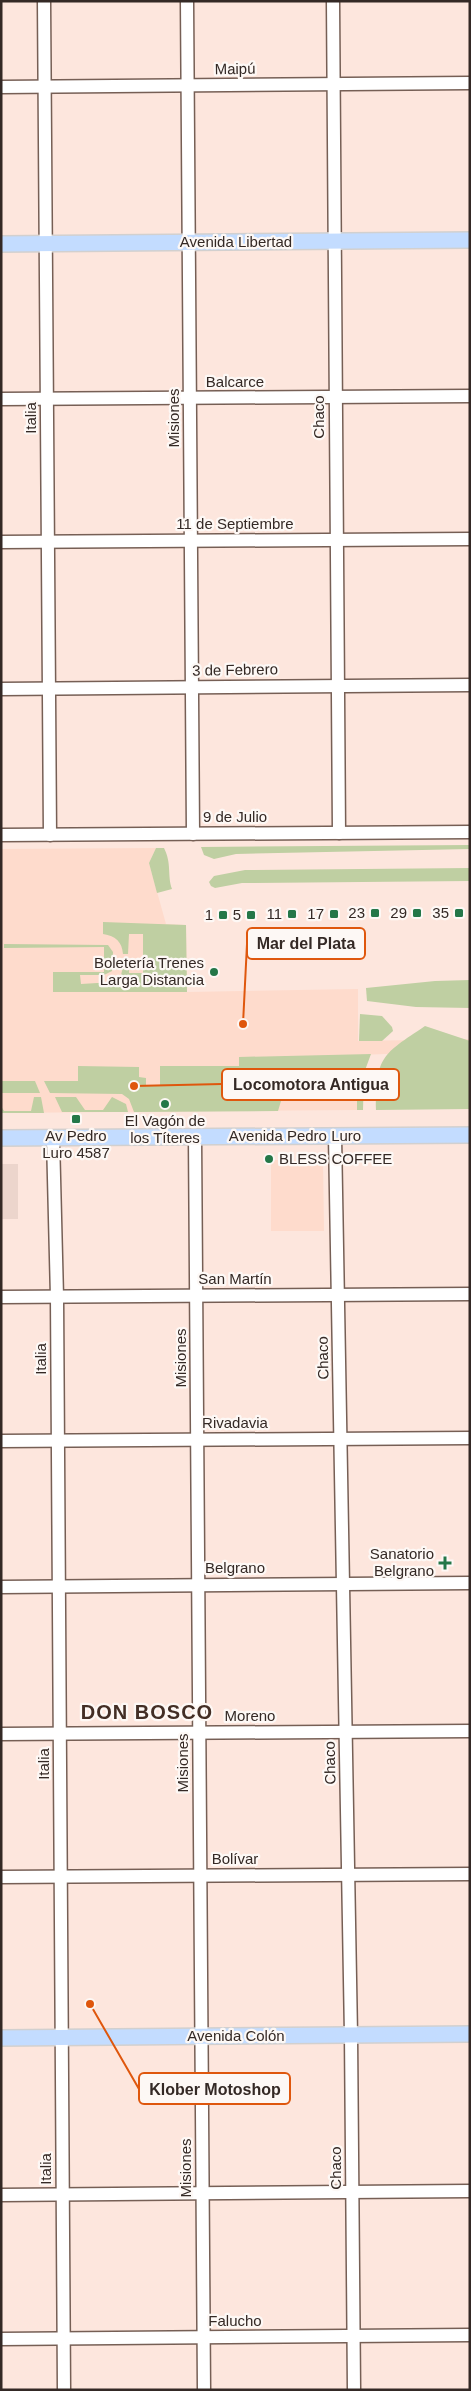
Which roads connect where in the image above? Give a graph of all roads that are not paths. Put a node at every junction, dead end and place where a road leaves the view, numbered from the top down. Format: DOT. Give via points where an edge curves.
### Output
graph roads {
  1 [pos="44,1"];
  2 [pos="187,1"];
  3 [pos="333,1"];
  4 [pos="470,83"];
  5 [pos="334,84"];
  6 [pos="188,86"];
  7 [pos="1,87"];
  8 [pos="45,87"];
  9 [pos="470,240"];
  10 [pos="335,241"];
  11 [pos="189,242"];
  12 [pos="46,243"];
  13 [pos="1,244"];
  14 [pos="470,396"];
  15 [pos="335,397"];
  16 [pos="190,398"];
  17 [pos="1,399"];
  18 [pos="47,399"];
  19 [pos="470,539"];
  20 [pos="335,540"];
  21 [pos="48,541"];
  22 [pos="191,541"];
  23 [pos="1,542"];
  24 [pos="470,684"];
  25 [pos="337,686"];
  26 [pos="192,687"];
  27 [pos="49,688"];
  28 [pos="1,689"];
  29 [pos="470,832"];
  30 [pos="338,833"];
  31 [pos="193,834"];
  32 [pos="1,835"];
  33 [pos="50,835"];
  34 [pos="470,1135"];
  35 [pos="335,1136"];
  36 [pos="194,1137"];
  37 [pos="1,1138"];
  38 [pos="53,1138"];
  39 [pos="470,1294"];
  40 [pos="338,1295"];
  41 [pos="196,1296"];
  42 [pos="1,1297"];
  43 [pos="57,1297"];
  44 [pos="470,1438"];
  45 [pos="340,1439"];
  46 [pos="197,1440"];
  47 [pos="1,1441"];
  48 [pos="58,1441"];
  49 [pos="470,1583"];
  50 [pos="343,1584"];
  51 [pos="198,1585"];
  52 [pos="59,1586"];
  53 [pos="1,1587"];
  54 [pos="470,1731"];
  55 [pos="346,1732"];
  56 [pos="199,1733"];
  57 [pos="1,1734"];
  58 [pos="60,1734"];
  59 [pos="470,1874"];
  60 [pos="348,1875"];
  61 [pos="61,1876"];
  62 [pos="200,1876"];
  63 [pos="1,1877"];
  64 [pos="470,2034"];
  65 [pos="351,2035"];
  66 [pos="201,2036"];
  67 [pos="62,2037"];
  68 [pos="1,2038"];
  69 [pos="470,2191"];
  70 [pos="352,2192"];
  71 [pos="202,2193"];
  72 [pos="63,2194"];
  73 [pos="1,2195"];
  74 [pos="470,2335"];
  75 [pos="354,2336"];
  76 [pos="203,2338"];
  77 [pos="1,2339"];
  78 [pos="64,2339"];
  79 [pos="64,2390"];
  80 [pos="204,2390"];
  81 [pos="354,2390"];
  1 -- 8 [label="street, Italia"];
  2 -- 6 [label="street, Misiones"];
  3 -- 5 [label="street, Chaco"];
  4 -- 5 [label="street, Maipú"];
  5 -- 6 [label="street, Maipú"];
  5 -- 10 [label="street, Chaco"];
  6 -- 8 [label="street, Maipú"];
  6 -- 11 [label="street, Misiones"];
  7 -- 8 [label="street, Maipú"];
  8 -- 12 [label="street, Italia"];
  9 -- 10 [label="main road, Avenida Libertad"];
  10 -- 11 [label="main road, Avenida Libertad"];
  10 -- 15 [label="street, Chaco"];
  11 -- 12 [label="main road, Avenida Libertad"];
  11 -- 16 [label="street, Misiones"];
  12 -- 13 [label="main road, Avenida Libertad"];
  12 -- 18 [label="street, Italia"];
  14 -- 15 [label="street, Balcarce"];
  15 -- 16 [label="street, Balcarce"];
  15 -- 20 [label="street, Chaco"];
  16 -- 18 [label="street, Balcarce"];
  16 -- 22 [label="street, Misiones"];
  17 -- 18 [label="street, Balcarce"];
  18 -- 21 [label="street, Italia"];
  19 -- 20 [label="street, 11 de Septiembre"];
  20 -- 22 [label="street, 11 de Septiembre"];
  20 -- 25 [label="street, Chaco"];
  21 -- 22 [label="street, 11 de Septiembre"];
  21 -- 23 [label="street, 11 de Septiembre"];
  21 -- 27 [label="street, Italia"];
  22 -- 26 [label="street, Misiones"];
  24 -- 25 [label="street, 3 de Febrero"];
  25 -- 26 [label="street, 3 de Febrero"];
  25 -- 30 [label="street, Chaco"];
  26 -- 27 [label="street, 3 de Febrero"];
  26 -- 31 [label="street, Misiones"];
  27 -- 28 [label="street, 3 de Febrero"];
  27 -- 33 [label="street, Italia"];
  29 -- 30 [label="street, 9 de Julio"];
  30 -- 31 [label="street, 9 de Julio"];
  31 -- 33 [label="street, 9 de Julio"];
  32 -- 33 [label="street, 9 de Julio"];
  34 -- 35 [label="main road, Avenida Pedro Luro"];
  35 -- 36 [label="main road, Avenida Pedro Luro"];
  35 -- 40 [label="street, Chaco"];
  36 -- 38 [label="main road, Avenida Pedro Luro"];
  36 -- 41 [label="street, Misiones"];
  37 -- 38 [label="main road, Avenida Pedro Luro"];
  38 -- 43 [label="street, Italia"];
  39 -- 40 [label="street, San Martín"];
  40 -- 41 [label="street, San Martín"];
  40 -- 45 [label="street, Chaco"];
  41 -- 43 [label="street, San Martín"];
  41 -- 46 [label="street, Misiones"];
  42 -- 43 [label="street, San Martín"];
  43 -- 48 [label="street, Italia"];
  44 -- 45 [label="street, Rivadavia"];
  45 -- 46 [label="street, Rivadavia"];
  45 -- 50 [label="street, Chaco"];
  46 -- 48 [label="street, Rivadavia"];
  46 -- 51 [label="street, Misiones"];
  47 -- 48 [label="street, Rivadavia"];
  48 -- 52 [label="street, Italia"];
  49 -- 50 [label="street, Belgrano"];
  50 -- 51 [label="street, Belgrano"];
  50 -- 55 [label="street, Chaco"];
  51 -- 52 [label="street, Belgrano"];
  51 -- 56 [label="street, Misiones"];
  52 -- 53 [label="street, Belgrano"];
  52 -- 58 [label="street, Italia"];
  54 -- 55 [label="street, Moreno"];
  55 -- 56 [label="street, Moreno"];
  55 -- 60 [label="street, Chaco"];
  56 -- 58 [label="street, Moreno"];
  56 -- 62 [label="street, Misiones"];
  57 -- 58 [label="street, Moreno"];
  58 -- 61 [label="street, Italia"];
  59 -- 60 [label="street, Bolívar"];
  60 -- 62 [label="street, Bolívar"];
  60 -- 65 [label="street, Chaco"];
  61 -- 62 [label="street, Bolívar"];
  61 -- 63 [label="street, Bolívar"];
  61 -- 67 [label="street, Italia"];
  62 -- 66 [label="street, Misiones"];
  64 -- 65 [label="main road, Avenida Colón"];
  65 -- 66 [label="main road, Avenida Colón"];
  65 -- 70 [label="street, Chaco"];
  66 -- 67 [label="main road, Avenida Colón"];
  66 -- 71 [label="street, Misiones"];
  67 -- 68 [label="main road, Avenida Colón"];
  67 -- 72 [label="street, Italia"];
  69 -- 70 [label="street"];
  70 -- 71 [label="street"];
  70 -- 75 [label="street, Chaco"];
  71 -- 72 [label="street"];
  71 -- 76 [label="street, Misiones"];
  72 -- 73 [label="street"];
  72 -- 78 [label="street, Italia"];
  74 -- 75 [label="street, Falucho"];
  75 -- 76 [label="street, Falucho"];
  75 -- 81 [label="street, Chaco"];
  76 -- 78 [label="street, Falucho"];
  76 -- 80 [label="street, Misiones"];
  77 -- 78 [label="street, Falucho"];
  78 -- 79 [label="street, Italia"];
}
